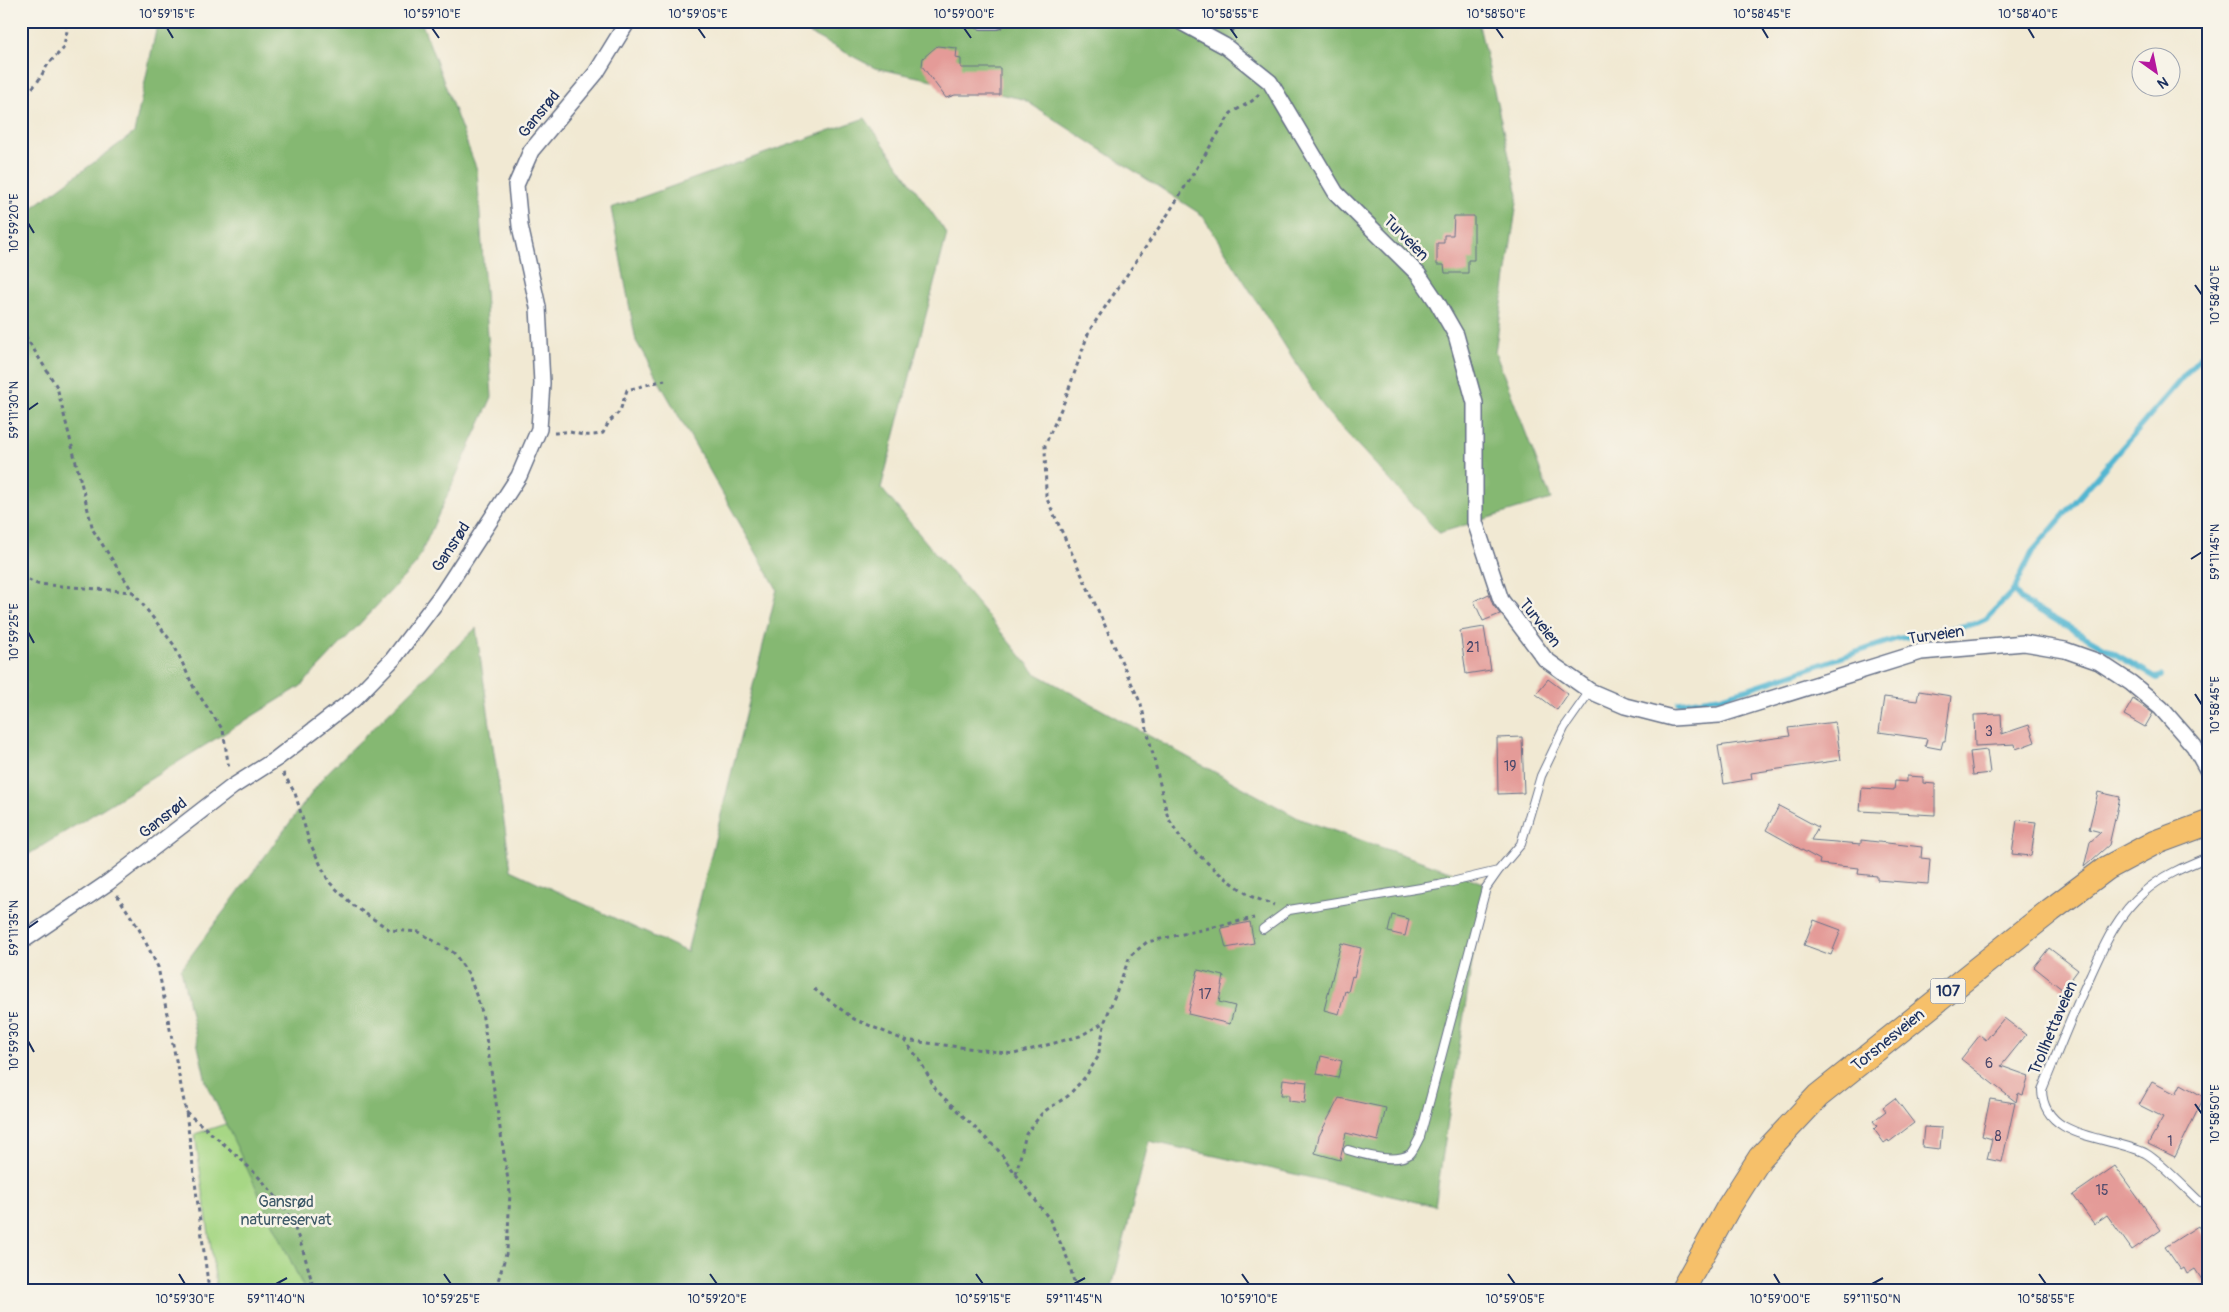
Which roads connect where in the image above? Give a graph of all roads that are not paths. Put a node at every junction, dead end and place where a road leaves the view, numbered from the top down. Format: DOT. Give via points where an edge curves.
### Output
graph roads {
  1 [pos="628,21"];
  2 [pos="981,21"];
  3 [pos="996,21"];
  4 [pos="1179,21"];
  5 [pos="1590,691"];
  6 [pos="2208,772"];
  7 [pos="2208,823"];
  8 [pos="2208,857"];
  9 [pos="1498,871"];
  10 [pos="1263,930"];
  11 [pos="21,942"];
  12 [pos="1348,1150"];
  13 [pos="2200,1202"];
  14 [pos="1682,1291"];
  1 -- 11 [label="street, Gansrød" via="596,73 531,151 516,185 520,226 538,307 542,382 539,429 519,476 443,593 393,660 354,698 109,882"];
  2 -- 3 [label="street"];
  4 -- 5 [label="street, Turveien" via="1225,46 1270,82 1336,193 1418,274 1437,302 1456,335 1475,403 1475,522 1501,600 1545,659"];
  5 -- 6 [label="street, Turveien" via="1625,706 1672,718 1719,716 1920,652 2024,643 2065,650 2099,662 2132,683 2161,708 2194,746"];
  5 -- 9 [label="lane" via="1564,728 1541,776 1521,844"];
  7 -- 14 [label="main road, Torsnesveien / 107" via="2154,843 2107,868 1818,1096 1760,1158"];
  8 -- 13 [label="lane, Trollhettaveien" via="2145,890 2110,932 2042,1090 2046,1107 2063,1126 2147,1154"];
  9 -- 10 [label="lane" via="1439,885 1289,910"];
  9 -- 12 [label="lane" via="1486,888 1420,1137 1410,1153 1400,1158 1371,1157"];
}
